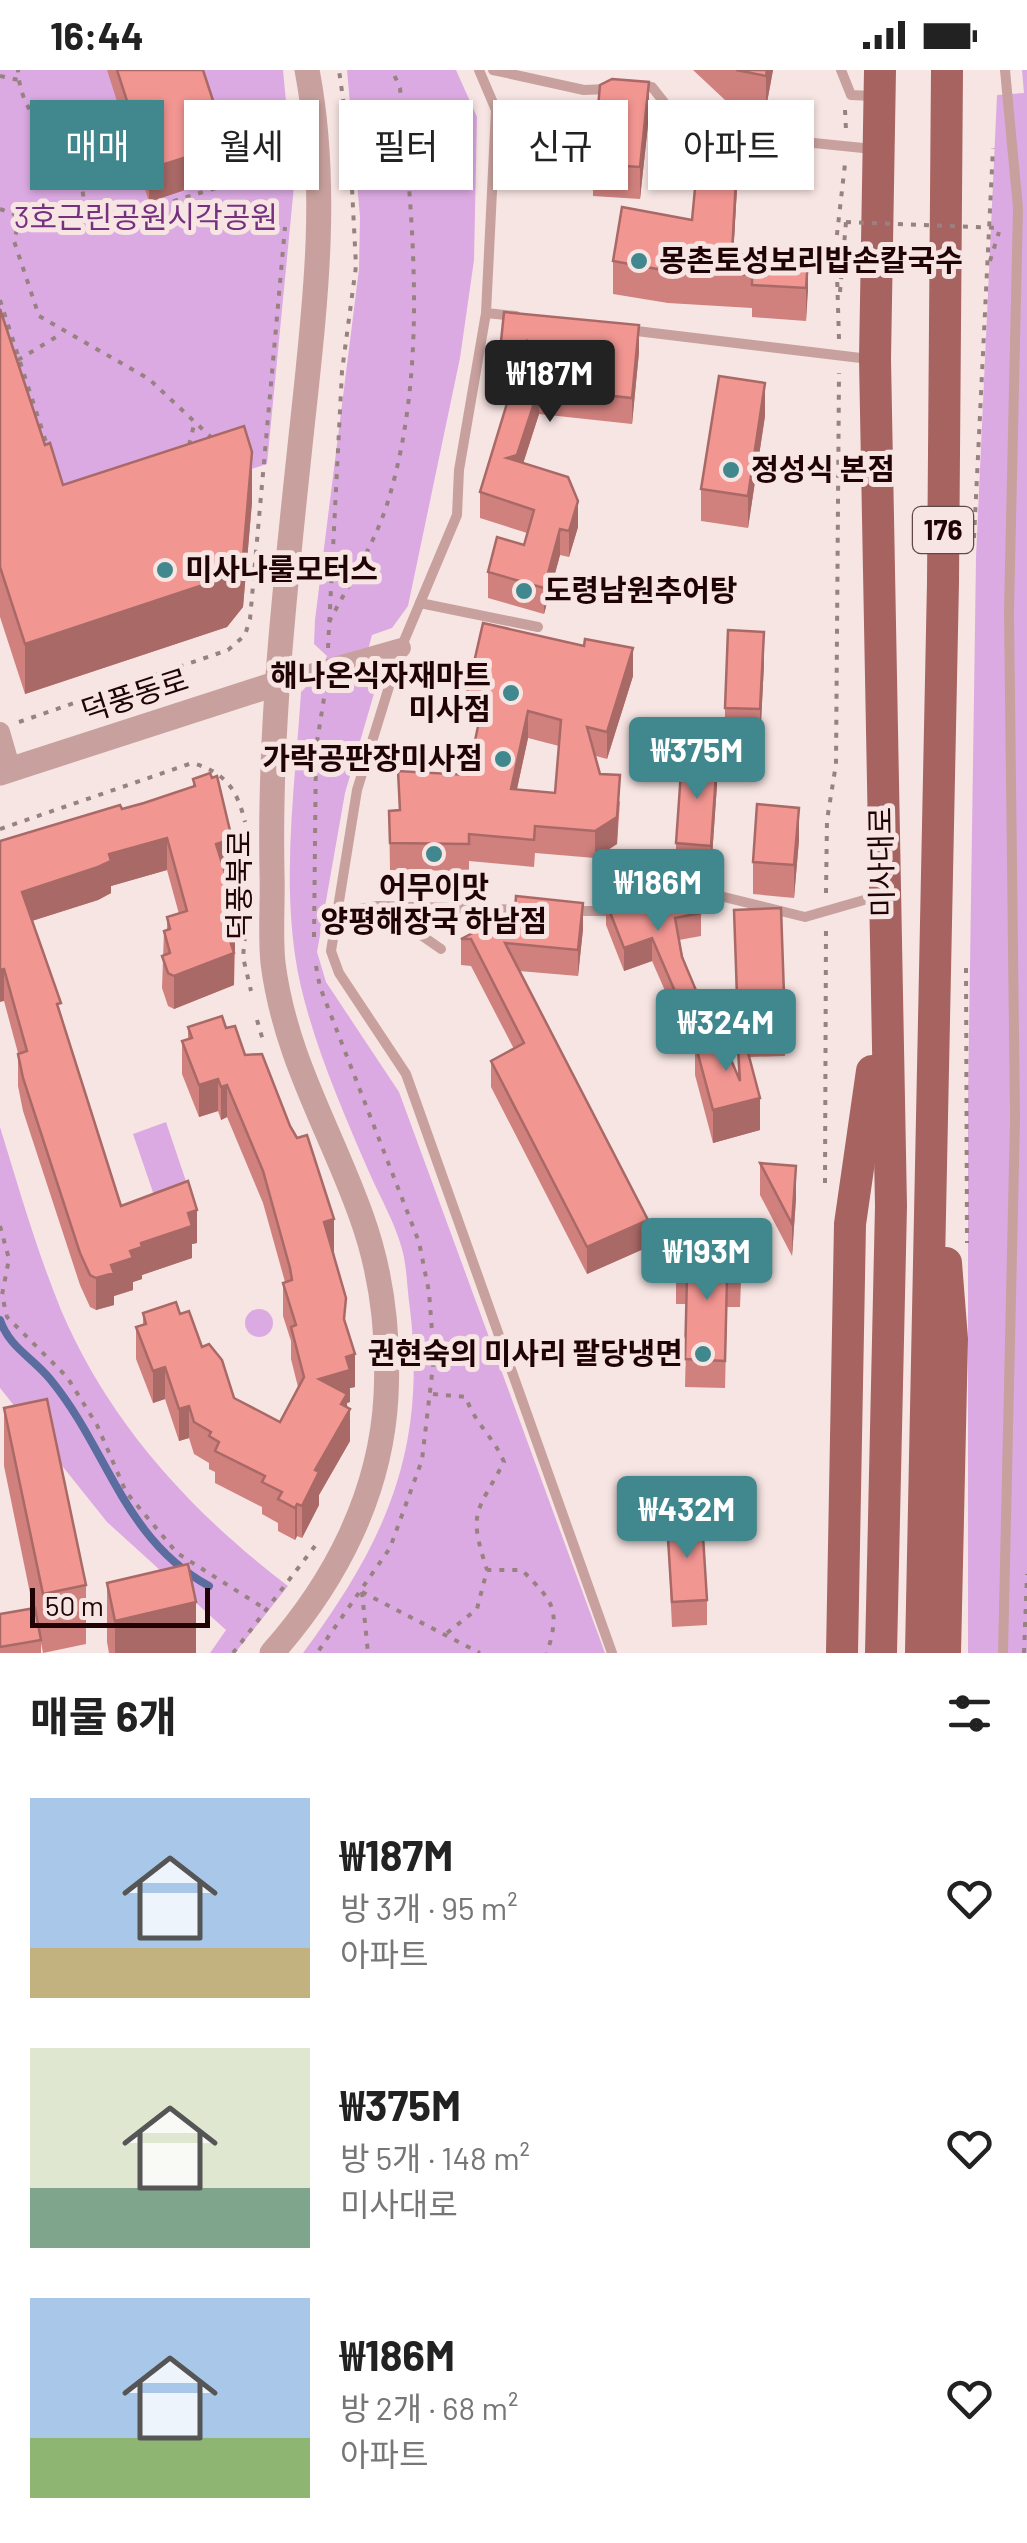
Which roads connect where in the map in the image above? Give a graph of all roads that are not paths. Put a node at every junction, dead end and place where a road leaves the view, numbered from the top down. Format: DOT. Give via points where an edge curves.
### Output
graph roads {
  1 [pos="307,70"];
  2 [pos="479,70"];
  3 [pos="492,70"];
  4 [pos="948,70"];
  5 [pos="1005,70"];
  6 [pos="842,71"];
  7 [pos="880,84"];
  8 [pos="863,148"];
  9 [pos="486,313"];
  10 [pos="525,318"];
  11 [pos="623,330"];
  12 [pos="875,359"];
  13 [pos="420,603"];
  14 [pos="538,628"];
  15 [pos="402,648"];
  16 [pos="278,683"];
  17 [pos="7,727"];
  18 [pos="6,772"];
  19 [pos="882,895"];
  20 [pos="666,904"];
  21 [pos="378,906"];
  22 [pos="534,910"];
  23 [pos="553,910"];
  24 [pos="630,910"];
  25 [pos="336,913"];
  26 [pos="441,949"];
  27 [pos="884,987"];
  28 [pos="936,991"];
  29 [pos="1021,1119"];
  30 [pos="272,1653"];
  31 [pos="612,1653"];
  32 [pos="842,1653"];
  33 [pos="881,1653"];
  34 [pos="921,1653"];
  35 [pos="946,1653"];
  36 [pos="1003,1653"];
  1 -- 16 [label="street, 덕풍북로" via="318,246"];
  2 -- 9 [label="lane" via="496,110"];
  3 -- 8 [label="lane" via="584,90 652,87 686,130"];
  4 -- 28 [label="main road, 미사대로 / 176"];
  5 -- 29 [label="lane" via="1018,208 1009,611"];
  6 -- 7 [label="lane" via="851,95"];
  7 -- 8 [label="main road, 미사대로 / 176"];
  8 -- 12 [label="main road, 미사대로 / 176"];
  9 -- 10 [label="lane"];
  9 -- 13 [label="lane" via="459,470 458,515"];
  11 -- 12 [label="lane"];
  12 -- 19 [label="main road, 미사대로 / 176"];
  13 -- 14 [label="lane"];
  13 -- 15 [label="lane"];
  15 -- 16 [label="street"];
  15 -- 25 [label="lane" via="357,790"];
  16 -- 18 [label="street, 덕풍동로"];
  16 -- 30 [label="street, 덕풍북로" via="273,961 293,1057 363,1220 380,1280 386,1390 384,1433 339,1563"];
  17 -- 18 [label="street, 덕풍동로"];
  19 -- 20 [label="lane" via="805,917 720,896"];
  19 -- 27 [label="main road, 미사대로 / 176"];
  21 -- 22 [label="lane"];
  21 -- 25 [label="lane"];
  21 -- 26 [label="lane"];
  23 -- 24 [label="lane"];
  25 -- 31 [label="lane" via="331,952 406,1074"];
  27 -- 32 [label="main road" via="850,1224"];
  27 -- 33 [label="main road, 미사대로 / 176" via="891,1206"];
  28 -- 34 [label="main road, 미사대로 / 176"];
  28 -- 35 [label="main road" via="950,1110"];
  29 -- 36 [label="lane"];
}
